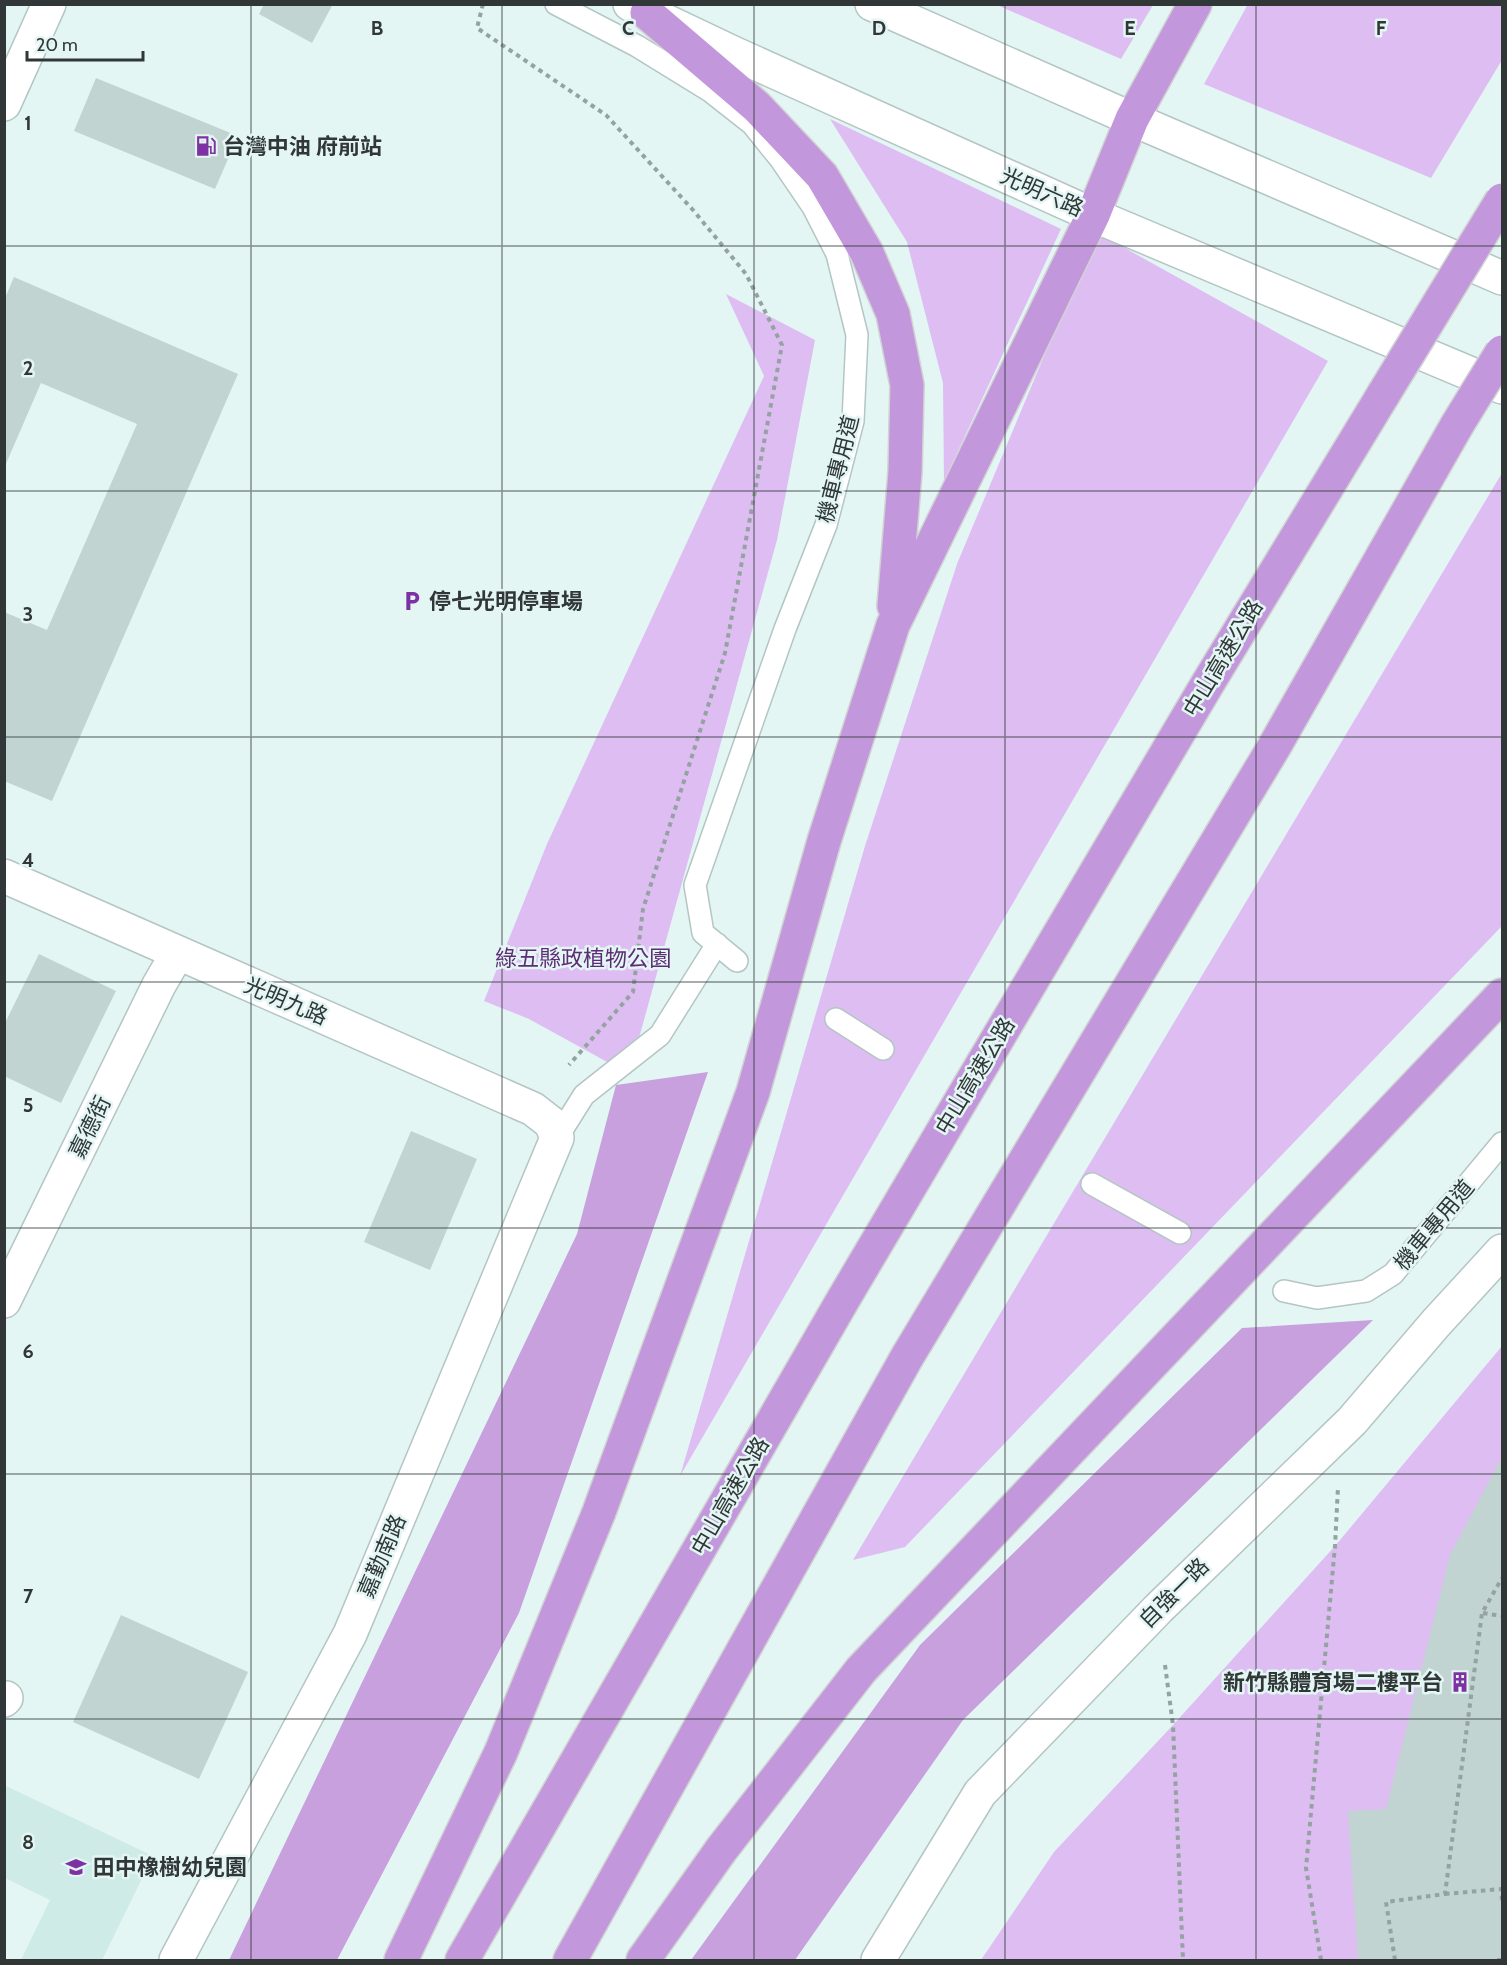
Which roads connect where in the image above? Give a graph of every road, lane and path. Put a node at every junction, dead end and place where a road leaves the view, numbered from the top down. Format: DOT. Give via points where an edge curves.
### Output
graph roads {
  1 [pos="49,4"];
  2 [pos="483,4"];
  3 [pos="556,4"];
  4 [pos="872,4"];
  5 [pos="1195,4"];
  6 [pos="639,9"];
  7 [pos="4,104"];
  8 [pos="1132,119"];
  9 [pos="1503,200"];
  10 [pos="1093,215"];
  11 [pos="1503,278"];
  12 [pos="1503,352"];
  13 [pos="1503,387"];
  14 [pos="893,625"];
  15 [pos="4,876"];
  16 [pos="717,944"];
  17 [pos="177,954"];
  18 [pos="737,961"];
  19 [pos="1503,994"];
  20 [pos="836,1019"];
  21 [pos="883,1049"];
  22 [pos="568,1066"];
  23 [pos="557,1138"];
  24 [pos="1503,1143"];
  25 [pos="1092,1184"];
  26 [pos="1180,1233"];
  27 [pos="1503,1251"];
  28 [pos="1284,1291"];
  29 [pos="4,1301"];
  30 [pos="1338,1487"];
  31 [pos="1503,1578"];
  32 [pos="1482,1613"];
  33 [pos="1503,1616"];
  34 [pos="1165,1665"];
  35 [pos="1445,1894"];
  36 [pos="1503,1900"];
  37 [pos="176,1960"];
  38 [pos="401,1960"];
  39 [pos="462,1960"];
  40 [pos="570,1960"];
  41 [pos="644,1960"];
  42 [pos="878,1960"];
  43 [pos="1183,1960"];
  44 [pos="1321,1960"];
  45 [pos="1395,1960"];
  46 [pos="1497,1960"];
  47 [pos="1503,1960"];
  1 -- 7 [label="street"];
  2 -- 22 [label="path" via="477,28 606,115 693,210 746,274 782,345 725,653 643,909 633,992"];
  3 -- 16 [label="lane, 機車專用道" via="638,46 710,91 752,124 781,160 823,226 837,254 857,334 853,421 826,525 695,885 703,933"];
  4 -- 8 [label="street"];
  5 -- 8 [label="highway"];
  6 -- 10 [label="street, 光明六路"];
  6 -- 14 [label="highway" via="757,107 822,176 867,253 893,314 908,385"];
  8 -- 10 [label="highway"];
  8 -- 11 [label="street"];
  9 -- 39 [label="highway, 中山高速公路, bridge" via="1202,693 850,1288"];
  10 -- 13 [label="street, 光明六路"];
  10 -- 14 [label="highway"];
  12 -- 40 [label="highway, bridge" via="1457,425 1274,747 908,1357"];
  14 -- 38 [label="highway" via="825,841 753,1092 599,1512 501,1752"];
  15 -- 17 [label="street, 光明九路"];
  16 -- 18 [label="lane, 機車專用道"];
  16 -- 23 [label="lane" via="660,1035 584,1095"];
  17 -- 23 [label="street, 光明九路" via="533,1109 551,1123"];
  17 -- 29 [label="street, 嘉德街"];
  19 -- 41 [label="highway" via="861,1670 721,1850"];
  20 -- 21 [label="lane"];
  23 -- 37 [label="street, 嘉勤南路" via="350,1634"];
  24 -- 28 [label="lane, 機車專用道" via="1393,1274 1366,1291 1317,1298"];
  25 -- 26 [label="lane"];
  27 -- 42 [label="street, 自強一路" via="1352,1421 1159,1608 980,1793"];
  30 -- 44 [label="path" via="1306,1868"];
  31 -- 32 [label="path"];
  32 -- 33 [label="path"];
  32 -- 35 [label="path"];
  34 -- 43 [label="path" via="1173,1725"];
  35 -- 36 [label="path" via="1501,1889"];
  35 -- 45 [label="path" via="1386,1902"];
  46 -- 47 [label="path"];
}
